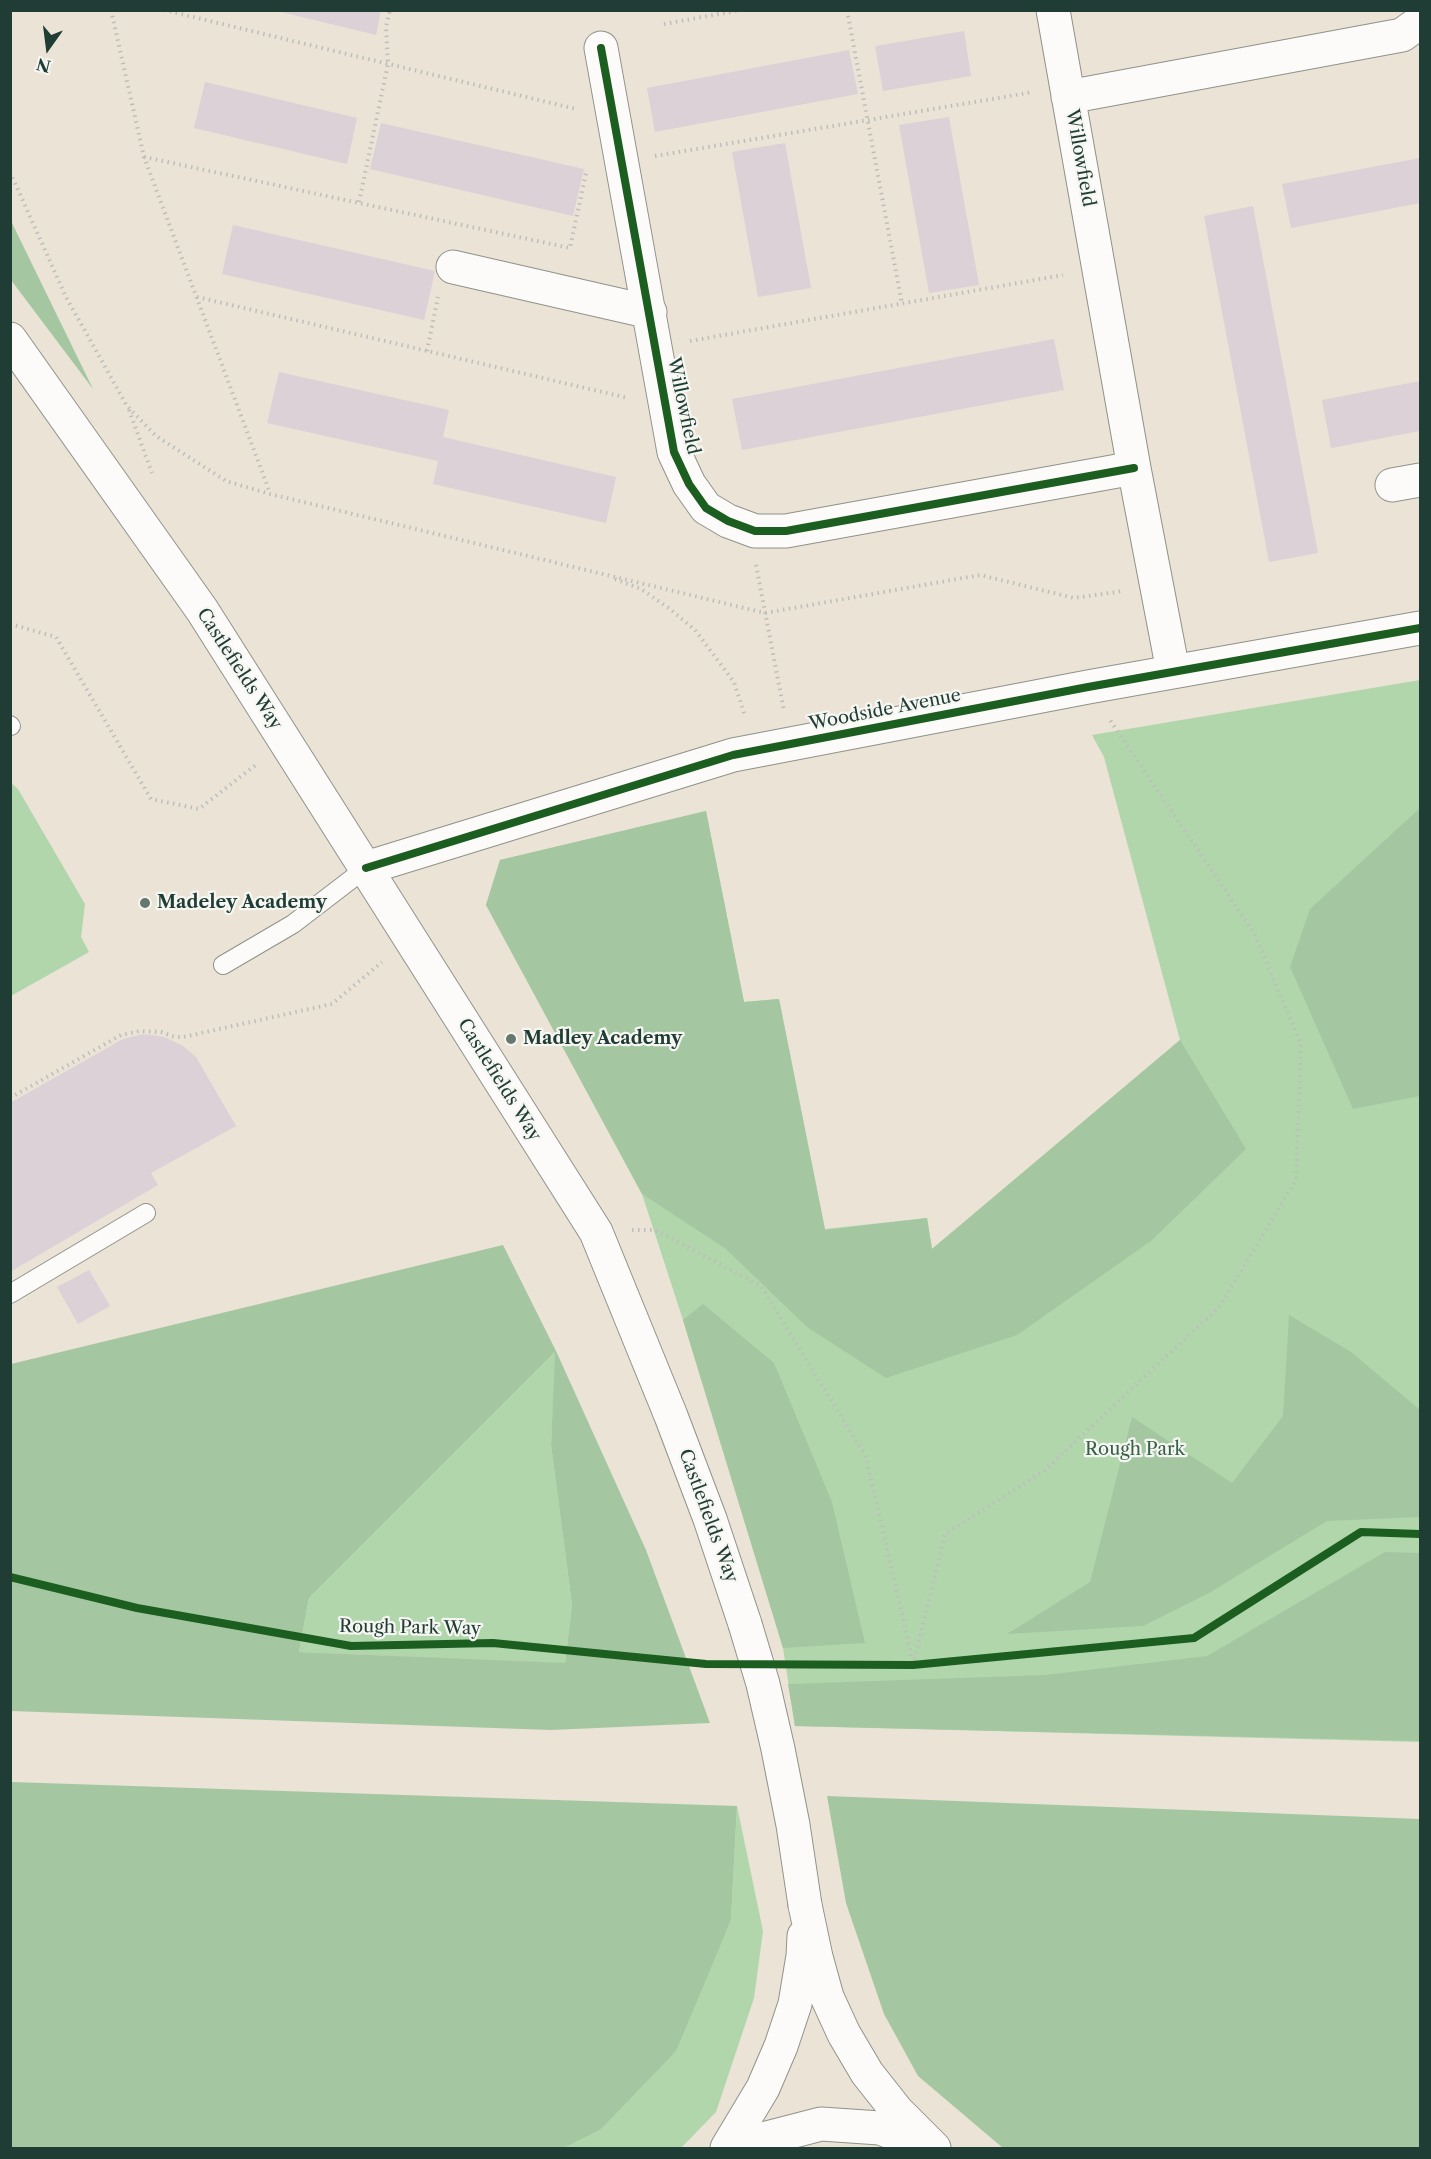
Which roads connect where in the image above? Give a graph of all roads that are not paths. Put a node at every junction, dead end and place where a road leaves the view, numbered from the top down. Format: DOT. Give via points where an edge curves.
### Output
graph roads {
  1 [pos="1053,10"];
  2 [pos="1420,22"];
  3 [pos="601,48"];
  4 [pos="1067,92"];
  5 [pos="453,267"];
  6 [pos="650,312"];
  7 [pos="10,339"];
  8 [pos="1134,468"];
  9 [pos="1420,628"];
  10 [pos="1173,671"];
  11 [pos="366,868"];
  12 [pos="223,965"];
  13 [pos="146,1213"];
  14 [pos="10,1294"];
  15 [pos="805,1905"];
  16 [pos="727,2148"];
  17 [pos="748,2148"];
  18 [pos="933,2148"];
  1 -- 4 [label="street, Willowfield"];
  2 -- 4 [label="street, Willowfield" via="1402,35"];
  3 -- 6 [label="street, Willowfield"];
  4 -- 8 [label="street, Willowfield"];
  5 -- 6 [label="street"];
  6 -- 8 [label="street, Willowfield" via="674,452 689,484 706,508 755,531 786,531"];
  7 -- 11 [label="street, Castlefields Way" via="202,610"];
  8 -- 10 [label="street, Willowfield"];
  9 -- 10 [label="street, Woodside Avenue"];
  10 -- 11 [label="street, Woodside Avenue" via="733,755"];
  11 -- 12 [label="lane" via="293,924"];
  11 -- 15 [label="street, Castlefields Way, bridge" via="596,1232 671,1416 746,1624 778,1749"];
  13 -- 14 [label="lane"];
  15 -- 16 [label="street, Castlefields Way" via="803,1956 795,2004 782,2046 763,2088"];
  15 -- 18 [label="street, Castlefields Way" via="827,1997 844,2034 867,2073"];
  17 -- 18 [label="street" via="763,2139 820,2124 880,2128"];
}
